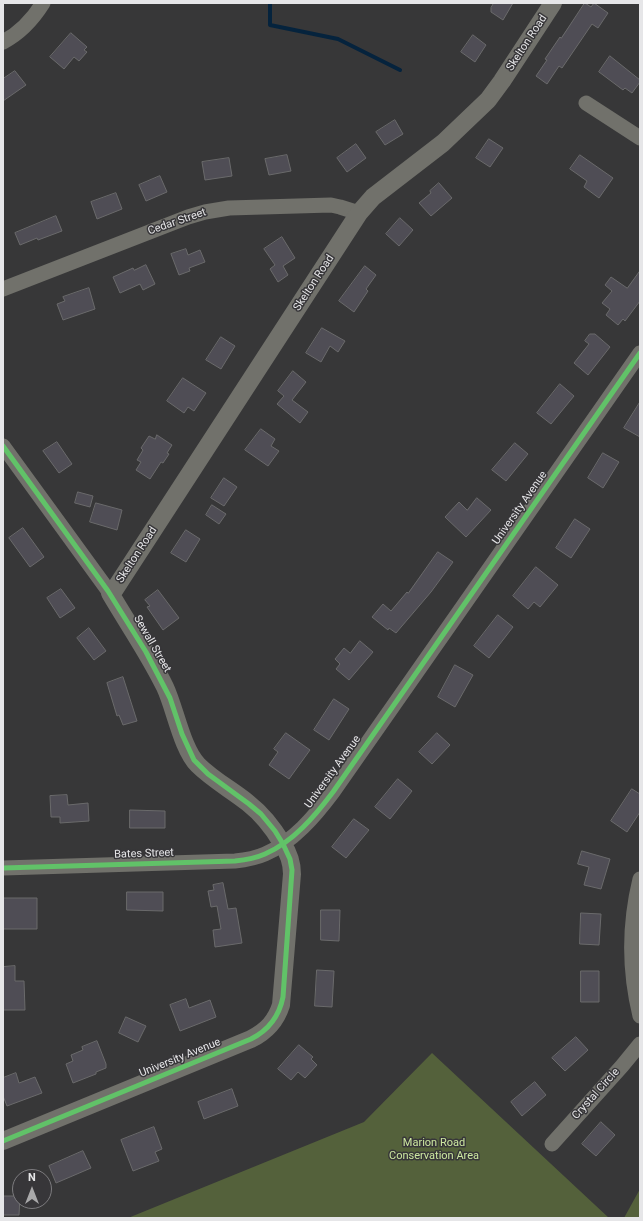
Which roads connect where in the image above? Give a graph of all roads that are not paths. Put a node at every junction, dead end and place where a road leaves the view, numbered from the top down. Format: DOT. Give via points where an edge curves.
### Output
graph roads {
  1 [pos="42,3"];
  2 [pos="553,3"];
  3 [pos="3,42"];
  4 [pos="586,103"];
  5 [pos="640,138"];
  6 [pos="359,213"];
  7 [pos="3,289"];
  8 [pos="640,353"];
  9 [pos="3,446"];
  10 [pos="110,594"];
  11 [pos="283,844"];
  12 [pos="3,868"];
  13 [pos="640,879"];
  14 [pos="640,1016"];
  15 [pos="640,1044"];
  16 [pos="3,1141"];
  17 [pos="552,1144"];
  1 -- 3 [label="street" via="25,26"];
  2 -- 6 [label="street, Skelton Road" via="488,100 442,143 373,198"];
  4 -- 5 [label="street"];
  6 -- 7 [label="street, Cedar Street" via="331,205 229,208 205,212"];
  6 -- 10 [label="street, Skelton Road"];
  8 -- 11 [label="street, University Avenue" via="323,806"];
  9 -- 10 [label="street, Sewall Street"];
  10 -- 11 [label="street, Sewall Street" via="157,671 194,760 208,774 261,814"];
  11 -- 12 [label="street, Bates Street" via="256,858 235,861"];
  11 -- 16 [label="street, University Avenue" via="291,862 292,874 283,997 279,1012 270,1026 252,1039"];
  13 -- 14 [label="street" via="632,926 633,980"];
  15 -- 17 [label="street, Crystal Circle"];
}
